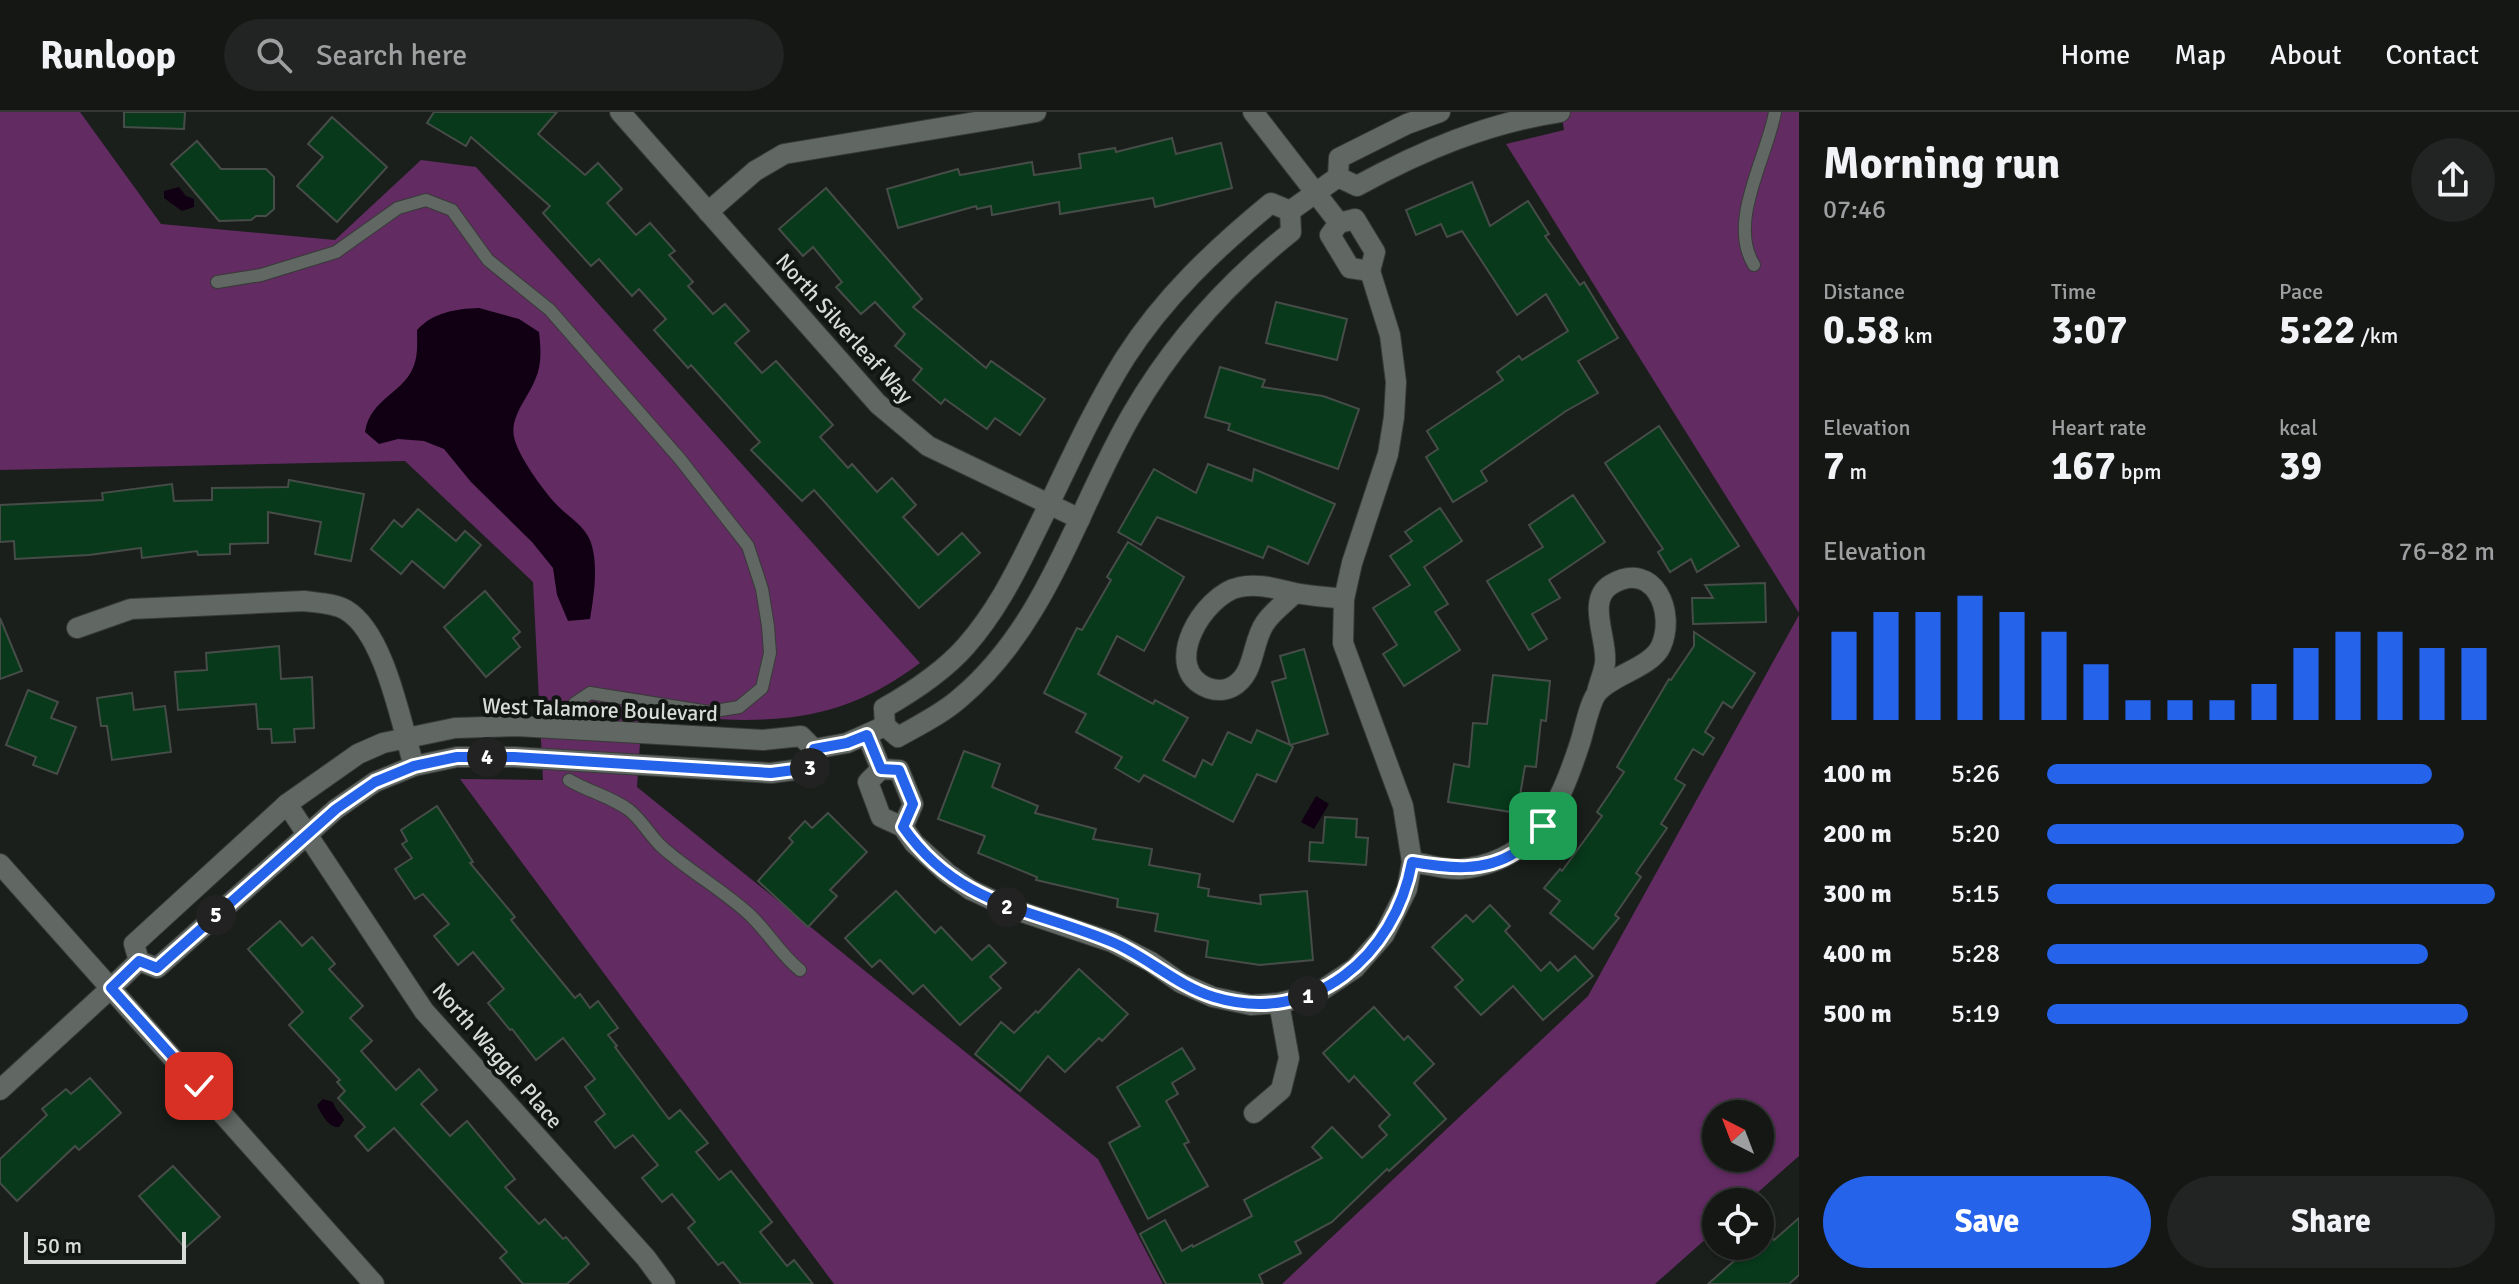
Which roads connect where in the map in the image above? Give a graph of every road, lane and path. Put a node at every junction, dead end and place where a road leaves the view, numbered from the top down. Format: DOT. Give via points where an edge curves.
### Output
graph roads {
  1 [pos="620,112"];
  2 [pos="1036,112"];
  3 [pos="1253,112"];
  4 [pos="1440,112"];
  5 [pos="1775,112"];
  6 [pos="1549,113"];
  7 [pos="1338,177"];
  8 [pos="1316,193"];
  9 [pos="1290,211"];
  10 [pos="708,212"];
  11 [pos="1339,223"];
  12 [pos="1754,265"];
  13 [pos="1370,271"];
  14 [pos="217,282"];
  15 [pos="1049,505"];
  16 [pos="1080,519"];
  17 [pos="1295,593"];
  18 [pos="1344,599"];
  19 [pos="77,628"];
  20 [pos="1597,692"];
  21 [pos="572,712"];
  22 [pos="876,730"];
  23 [pos="405,737"];
  24 [pos="814,749"];
  25 [pos="414,766"];
  26 [pos="881,769"];
  27 [pos="569,780"];
  28 [pos="287,804"];
  29 [pos="903,827"];
  30 [pos="307,835"];
  31 [pos="1412,862"];
  32 [pos="0,864"];
  33 [pos="139,961"];
  34 [pos="800,970"];
  35 [pos="111,988"];
  36 [pos="1279,1003"];
  37 [pos="0,1090"];
  38 [pos="1254,1113"];
  39 [pos="374,1284"];
  40 [pos="665,1284"];
  1 -- 10 [label="street, North Silverleaf Way"];
  2 -- 10 [label="street" via="784,154 755,171"];
  3 -- 8 [label="street"];
  4 -- 7 [label="street" via="1339,158"];
  5 -- 12 [label="lane" via="1745,213 1747,255"];
  6 -- 7 [label="street" via="1485,128 1357,186"];
  7 -- 8 [label="street"];
  8 -- 9 [label="street"];
  8 -- 11 [label="street"];
  9 -- 15 [label="street" via="1271,203 1176,291 1126,357"];
  9 -- 16 [label="street, West Talamore Boulevard" via="1291,232 1229,287 1154,377"];
  10 -- 15 [label="street, North Silverleaf Way" via="907,430 928,446"];
  11 -- 13 [label="street" via="1330,235 1350,268"];
  11 -- 13 [label="street" via="1355,219 1375,252"];
  13 -- 18 [label="street" via="1390,335 1394,417 1388,454"];
  14 -- 21 [label="lane" via="336,252 398,208 426,200 452,210 488,260 550,310 680,459 748,546 768,626 770,653 762,688 739,707 709,712 590,693 575,703"];
  15 -- 16 [label="street, North Silverleaf Way"];
  15 -- 22 [label="street" via="982,627 934,675 884,708"];
  16 -- 22 [label="street, West Talamore Boulevard" via="1040,599 988,671 959,699 898,737"];
  17 -- 17 [label="street" via="1263,585 1223,593 1200,617 1186,648 1190,673 1198,683 1219,691 1244,677 1266,620"];
  17 -- 18 [label="street"];
  18 -- 31 [label="street" via="1343,643 1403,806"];
  19 -- 23 [label="street" via="131,609 304,601 332,605 353,616 371,636"];
  20 -- 20 [label="street" via="1661,648 1664,602 1658,589 1641,579 1625,577 1606,587 1598,605 1606,661"];
  20 -- 31 [label="street" via="1564,792 1543,826 1516,852 1457,869"];
  22 -- 24 [label="street, West Talamore Boulevard"];
  22 -- 26 [label="street"];
  23 -- 24 [label="street, West Talamore Boulevard" via="455,728 517,726 763,740 801,736"];
  23 -- 25 [label="street"];
  23 -- 28 [label="street, West Talamore Boulevard" via="358,754"];
  24 -- 25 [label="street, West Talamore Boulevard" via="810,768 771,773 514,757 457,757"];
  25 -- 30 [label="street, West Talamore Boulevard" via="375,782"];
  26 -- 29 [label="street" via="899,770 913,804"];
  26 -- 29 [label="street" via="868,782 881,817"];
  27 -- 34 [label="lane" via="632,812 659,845 757,921"];
  28 -- 30 [label="street, North Waggle Place"];
  28 -- 33 [label="street, West Talamore Boulevard" via="134,944"];
  29 -- 36 [label="street" via="914,843 971,890 1112,942 1213,997 1251,1005"];
  30 -- 33 [label="street, West Talamore Boulevard" via="157,968"];
  30 -- 40 [label="street, North Waggle Place" via="424,1011"];
  31 -- 36 [label="street" via="1407,889 1384,935 1355,968 1316,994"];
  32 -- 35 [label="street"];
  33 -- 35 [label="street, West Talamore Boulevard"];
  35 -- 37 [label="street, West Talamore Boulevard"];
  35 -- 39 [label="street"];
  36 -- 38 [label="street" via="1289,1058 1281,1090"];
}
